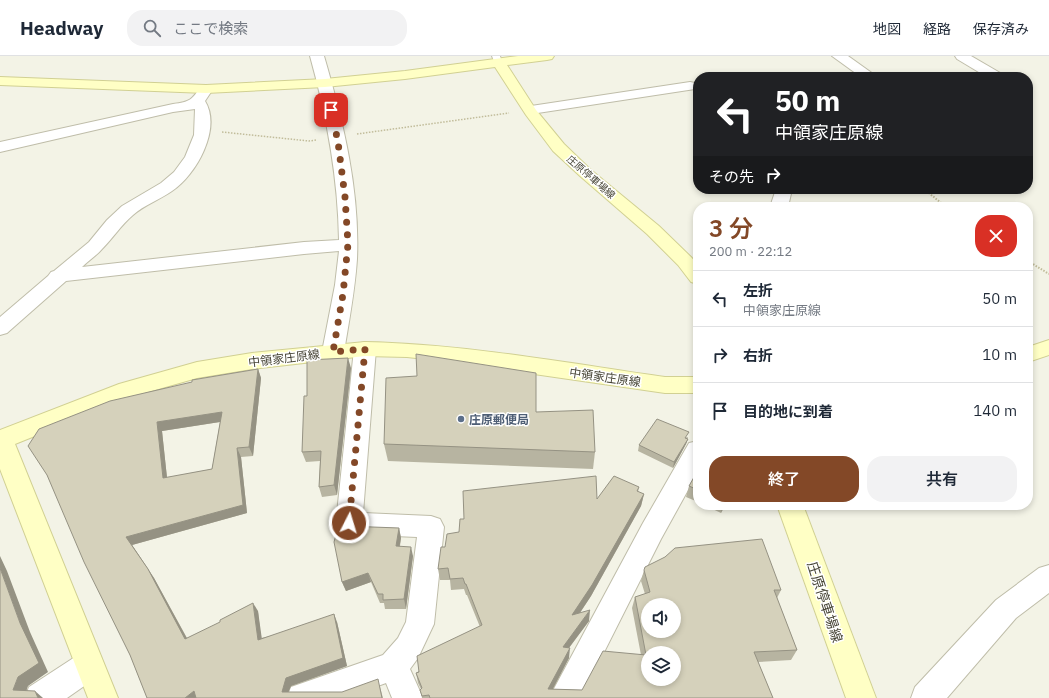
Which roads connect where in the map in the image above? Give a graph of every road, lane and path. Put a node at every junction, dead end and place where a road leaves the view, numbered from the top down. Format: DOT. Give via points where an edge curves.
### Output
graph roads {
  1 [pos="317,56"];
  2 [pos="547,56"];
  3 [pos="839,56"];
  4 [pos="962,56"];
  5 [pos="497,59"];
  6 [pos="863,72"];
  7 [pos="989,72"];
  8 [pos="0,81"];
  9 [pos="325,83"];
  10 [pos="690,86"];
  11 [pos="202,96"];
  12 [pos="531,110"];
  13 [pos="202,134"];
  14 [pos="338,137"];
  15 [pos="0,147"];
  16 [pos="930,194"];
  17 [pos="940,202"];
  18 [pos="348,244"];
  19 [pos="1033,264"];
  20 [pos="693,272"];
  21 [pos="1049,274"];
  22 [pos="58,276"];
  23 [pos="0,328"];
  24 [pos="1049,347"];
  25 [pos="365,349"];
  26 [pos="333,352"];
  27 [pos="1033,353"];
  28 [pos="693,385"];
  29 [pos="0,440"];
  30 [pos="693,459"];
  31 [pos="792,510"];
  32 [pos="1049,576"];
  33 [pos="89,665"];
  34 [pos="393,666"];
  35 [pos="40,698"];
  36 [pos="103,698"];
  37 [pos="302,698"];
  38 [pos="408,698"];
  39 [pos="564,698"];
  40 [pos="861,698"];
  41 [pos="926,698"];
  1 -- 9 [label="street"];
  2 -- 5 [label="main road"];
  3 -- 6 [label="street"];
  4 -- 7 [label="street"];
  5 -- 9 [label="main road" via="405,75"];
  5 -- 12 [label="main road, 庄原停車場線"];
  8 -- 11 [label="main road" via="129,85"];
  9 -- 11 [label="main road"];
  9 -- 14 [label="street"];
  10 -- 12 [label="street"];
  11 -- 13 [label="street"];
  11 -- 15 [label="street" via="189,106"];
  12 -- 14 [label="path"];
  12 -- 20 [label="main road, 庄原停車場線" via="568,158 652,228"];
  13 -- 14 [label="path" via="232,132 309,141"];
  13 -- 22 [label="street" via="193,157 180,175 167,187 128,210 95,246"];
  14 -- 18 [label="street"];
  16 -- 17 [label="path"];
  18 -- 22 [label="street"];
  18 -- 26 [label="street"];
  19 -- 21 [label="path"];
  22 -- 23 [label="street"];
  24 -- 27 [label="main road"];
  25 -- 26 [label="main road, 中領家庄原線"];
  25 -- 28 [label="main road, 中領家庄原線" via="407,350 665,385"];
  25 -- 34 [label="street" via="349,523 431,527 420,624 408,648"];
  26 -- 29 [label="main road, 中領家庄原線" via="197,370 127,390"];
  29 -- 33 [label="main road"];
  30 -- 39 [label="street"];
  31 -- 40 [label="main road, 庄原停車場線"];
  32 -- 41 [label="street" via="1006,609"];
  33 -- 35 [label="street"];
  33 -- 36 [label="main road"];
  34 -- 37 [label="street"];
  34 -- 38 [label="street"];
}
